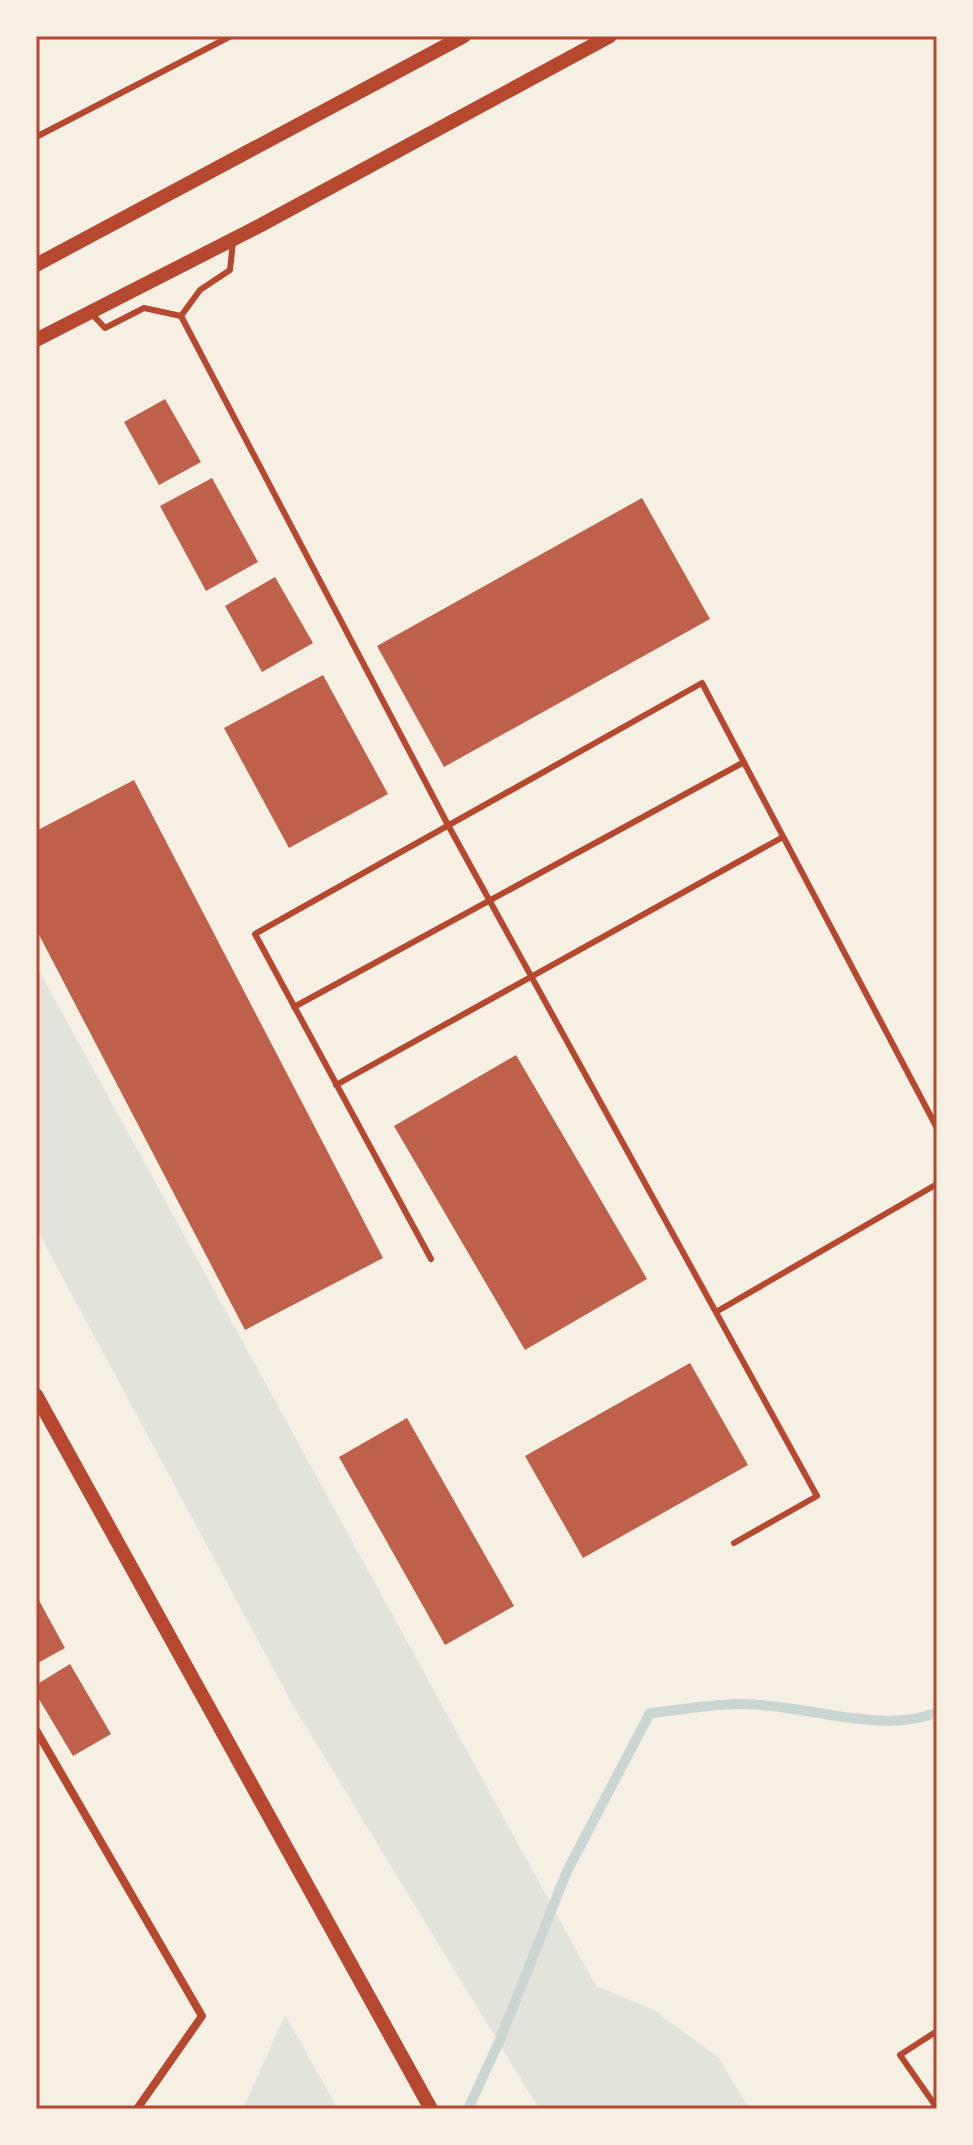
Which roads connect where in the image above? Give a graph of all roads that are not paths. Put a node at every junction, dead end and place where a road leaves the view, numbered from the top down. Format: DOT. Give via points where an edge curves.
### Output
graph roads {
  1 [pos="231,36"];
  2 [pos="464,36"];
  3 [pos="610,36"];
  4 [pos="36,137"];
  5 [pos="233,240"];
  6 [pos="36,265"];
  7 [pos="90,312"];
  8 [pos="181,316"];
  9 [pos="36,340"];
  10 [pos="744,762"];
  11 [pos="448,825"];
  12 [pos="783,837"];
  13 [pos="490,900"];
  14 [pos="531,977"];
  15 [pos="294,1007"];
  16 [pos="336,1085"];
  17 [pos="937,1128"];
  18 [pos="937,1184"];
  19 [pos="431,1259"];
  20 [pos="716,1312"];
  21 [pos="36,1395"];
  22 [pos="734,1543"];
  23 [pos="36,1730"];
  24 [pos="937,2031"];
  25 [pos="937,2108"];
  26 [pos="137,2109"];
  27 [pos="431,2109"];
  1 -- 4 [label="lane"];
  2 -- 6 [label="street"];
  3 -- 5 [label="street"];
  5 -- 7 [label="street"];
  5 -- 8 [label="lane" via="230,270 200,290"];
  7 -- 8 [label="lane" via="105,328 144,308"];
  7 -- 9 [label="street"];
  8 -- 11 [label="lane"];
  10 -- 11 [label="lane" via="702,683"];
  10 -- 12 [label="lane"];
  10 -- 13 [label="lane"];
  11 -- 13 [label="lane"];
  11 -- 15 [label="lane" via="255,934"];
  12 -- 14 [label="lane"];
  12 -- 17 [label="lane"];
  13 -- 14 [label="lane"];
  13 -- 15 [label="lane"];
  14 -- 16 [label="lane"];
  14 -- 20 [label="lane"];
  15 -- 16 [label="lane"];
  16 -- 19 [label="lane"];
  18 -- 20 [label="lane"];
  20 -- 22 [label="lane" via="817,1496"];
  21 -- 27 [label="street"];
  23 -- 26 [label="street" via="202,2016"];
  24 -- 25 [label="lane" via="900,2055"];
}
